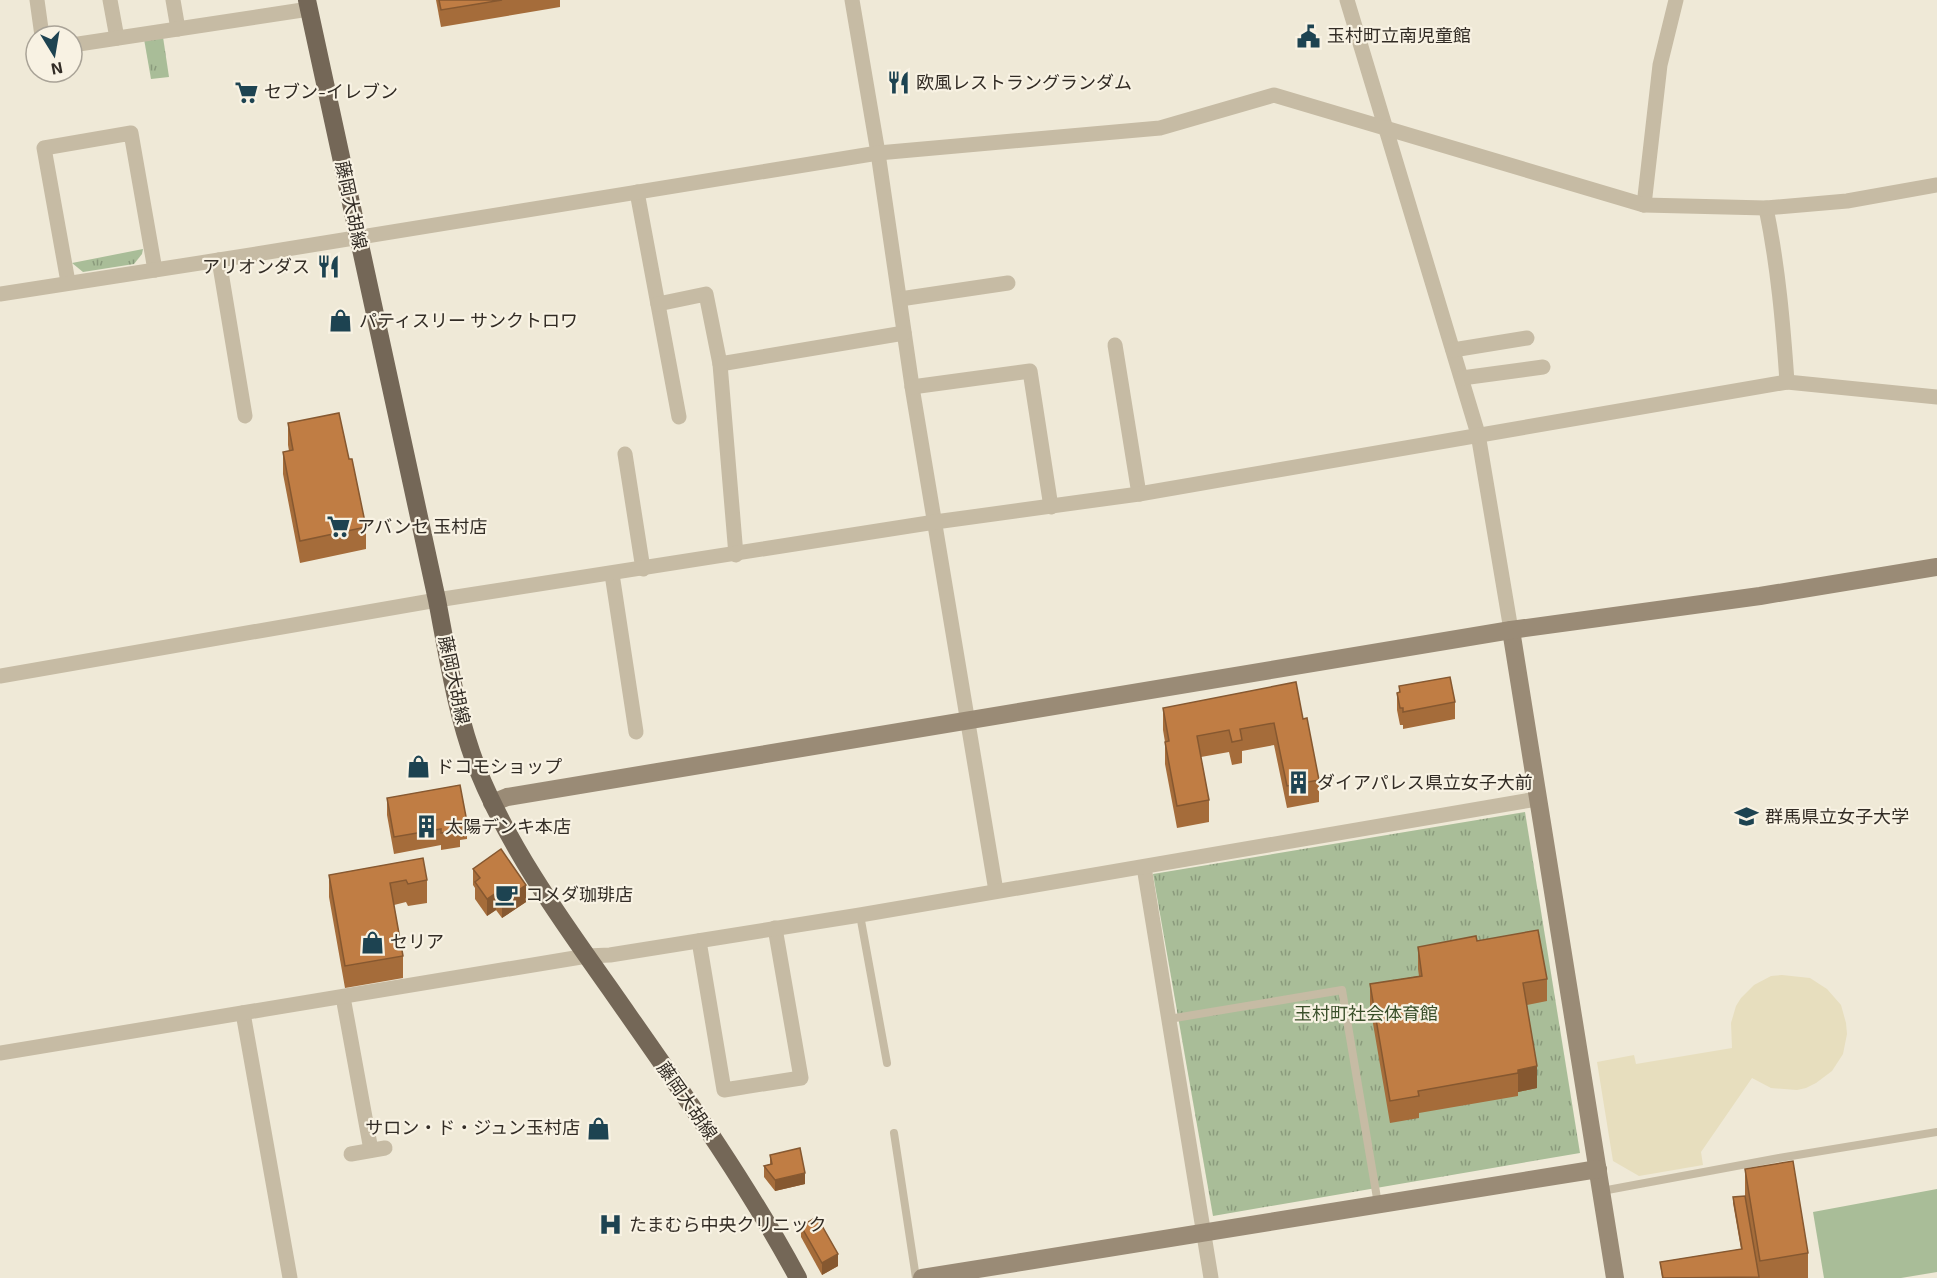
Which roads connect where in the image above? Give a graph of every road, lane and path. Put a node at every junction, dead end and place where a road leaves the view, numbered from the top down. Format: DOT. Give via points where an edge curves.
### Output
graph roads {
  1 [pos="37,0"];
  2 [pos="110,0"];
  3 [pos="174,0"];
  4 [pos="852,0"];
  5 [pos="1347,0"];
  6 [pos="1676,0"];
  7 [pos="308,4"];
  8 [pos="283,6"];
  9 [pos="40,24"];
  10 [pos="178,29"];
  11 [pos="117,38"];
  12 [pos="84,43"];
  13 [pos="1384,127"];
  14 [pos="878,153"];
  15 [pos="1937,185"];
  16 [pos="637,192"];
  17 [pos="1644,205"];
  18 [pos="1766,208"];
  19 [pos="358,238"];
  20 [pos="219,260"];
  21 [pos="155,270"];
  22 [pos="68,282"];
  23 [pos="1008,283"];
  24 [pos="0,294"];
  25 [pos="900,299"];
  26 [pos="658,304"];
  27 [pos="904,333"];
  28 [pos="1527,338"];
  29 [pos="1115,345"];
  30 [pos="1453,350"];
  31 [pos="720,364"];
  32 [pos="1543,367"];
  33 [pos="1462,378"];
  34 [pos="1787,382"];
  35 [pos="912,387"];
  36 [pos="1937,398"];
  37 [pos="245,416"];
  38 [pos="678,417"];
  39 [pos="1478,434"];
  40 [pos="625,454"];
  41 [pos="1139,494"];
  42 [pos="1051,507"];
  43 [pos="935,522"];
  44 [pos="736,555"];
  45 [pos="1937,567"];
  46 [pos="643,569"];
  47 [pos="612,574"];
  48 [pos="437,600"];
  49 [pos="1511,630"];
  50 [pos="0,676"];
  51 [pos="967,720"];
  52 [pos="636,732"];
  53 [pos="1537,799"];
  54 [pos="492,803"];
  55 [pos="1144,867"];
  56 [pos="996,891"];
  57 [pos="860,915"];
  58 [pos="775,928"];
  59 [pos="699,941"];
  60 [pos="587,956"];
  61 [pos="343,996"];
  62 [pos="243,1013"];
  63 [pos="1168,1019"];
  64 [pos="0,1053"];
  65 [pos="887,1063"];
  66 [pos="1937,1132"];
  67 [pos="894,1133"];
  68 [pos="351,1154"];
  69 [pos="1598,1170"];
  70 [pos="1601,1191"];
  71 [pos="1378,1205"];
  72 [pos="1203,1233"];
  73 [pos="290,1278"];
  74 [pos="798,1278"];
  75 [pos="916,1278"];
  76 [pos="922,1278"];
  77 [pos="1211,1278"];
  78 [pos="1615,1278"];
  1 -- 9 [label="street"];
  2 -- 11 [label="street"];
  3 -- 10 [label="street"];
  4 -- 14 [label="street"];
  5 -- 13 [label="street"];
  6 -- 17 [label="street" via="1660,65"];
  7 -- 8 [label="street"];
  7 -- 19 [label="main road, 藤岡大胡線"];
  8 -- 10 [label="street"];
  10 -- 11 [label="street"];
  11 -- 12 [label="street"];
  13 -- 14 [label="street" via="1274,95 1160,128"];
  13 -- 17 [label="street"];
  13 -- 30 [label="street"];
  14 -- 16 [label="street"];
  14 -- 25 [label="street"];
  15 -- 18 [label="street" via="1847,201"];
  16 -- 19 [label="street"];
  16 -- 26 [label="street"];
  17 -- 18 [label="street"];
  18 -- 34 [label="street" via="1776,258"];
  19 -- 20 [label="street"];
  19 -- 48 [label="main road, 藤岡大胡線"];
  20 -- 21 [label="street"];
  20 -- 37 [label="street"];
  21 -- 22 [label="street"];
  21 -- 22 [label="street" via="131,133 44,148"];
  22 -- 24 [label="street"];
  23 -- 25 [label="street"];
  25 -- 27 [label="street"];
  26 -- 31 [label="street" via="706,294"];
  26 -- 38 [label="street"];
  27 -- 31 [label="street"];
  27 -- 35 [label="street"];
  28 -- 30 [label="street"];
  29 -- 41 [label="street"];
  30 -- 33 [label="street"];
  31 -- 44 [label="street"];
  32 -- 33 [label="street"];
  33 -- 39 [label="street"];
  34 -- 36 [label="street"];
  34 -- 39 [label="street"];
  35 -- 42 [label="street" via="1030,370"];
  35 -- 43 [label="street"];
  39 -- 41 [label="street"];
  39 -- 49 [label="street"];
  40 -- 46 [label="street"];
  41 -- 42 [label="street"];
  42 -- 43 [label="street"];
  43 -- 44 [label="street"];
  43 -- 51 [label="street"];
  44 -- 46 [label="street"];
  45 -- 49 [label="street"];
  46 -- 47 [label="street"];
  47 -- 48 [label="street"];
  47 -- 52 [label="street"];
  48 -- 50 [label="street"];
  48 -- 54 [label="main road, 藤岡大胡線" via="468,744"];
  49 -- 51 [label="street"];
  49 -- 53 [label="street"];
  51 -- 54 [label="street" via="507,797"];
  51 -- 56 [label="street"];
  53 -- 55 [label="street"];
  53 -- 69 [label="street"];
  54 -- 60 [label="main road, 藤岡大胡線" via="528,868"];
  55 -- 56 [label="street"];
  55 -- 63 [label="street"];
  56 -- 57 [label="street"];
  57 -- 58 [label="street"];
  57 -- 65 [label="lane"];
  58 -- 59 [label="street"];
  58 -- 59 [label="street" via="801,1078 724,1090"];
  59 -- 60 [label="street"];
  60 -- 61 [label="street"];
  60 -- 74 [label="main road, 藤岡大胡線" via="713,1137"];
  61 -- 62 [label="street"];
  61 -- 68 [label="street" via="378,1149"];
  62 -- 64 [label="street"];
  62 -- 73 [label="street"];
  63 -- 71 [label="lane" via="1342,990"];
  63 -- 72 [label="street"];
  66 -- 70 [label="lane"];
  67 -- 75 [label="lane"];
  69 -- 70 [label="street"];
  69 -- 71 [label="street"];
  70 -- 78 [label="street"];
  71 -- 72 [label="street"];
  72 -- 76 [label="street"];
  72 -- 77 [label="street"];
}
